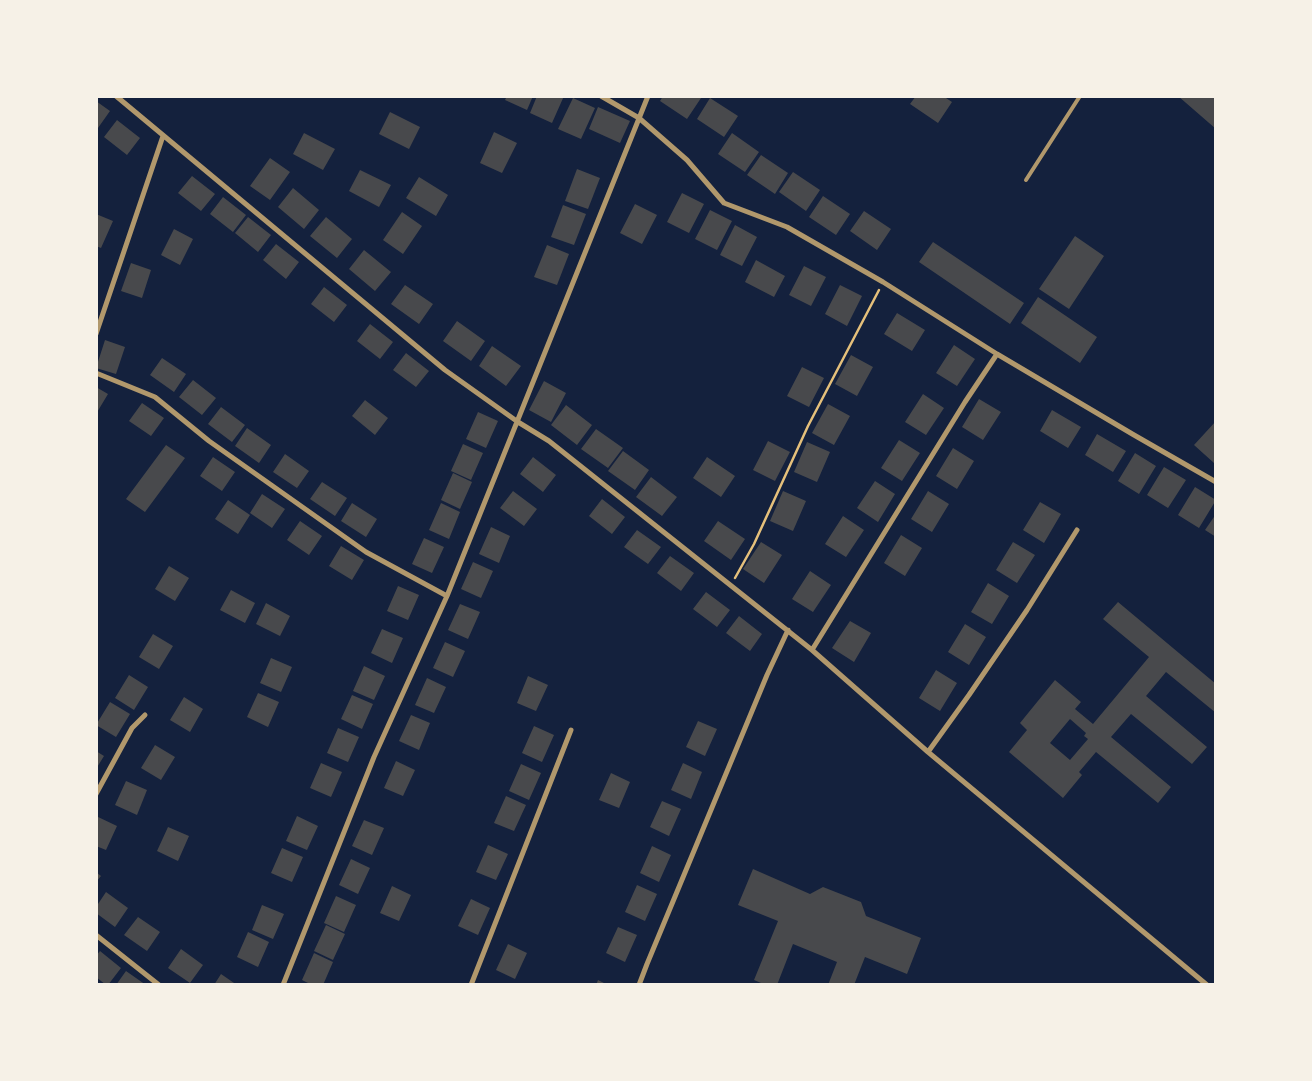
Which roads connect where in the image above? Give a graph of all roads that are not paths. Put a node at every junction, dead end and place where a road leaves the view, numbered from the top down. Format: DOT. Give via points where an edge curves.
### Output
graph roads {
  1 [pos="116,96"];
  2 [pos="601,96"];
  3 [pos="648,96"];
  4 [pos="1080,96"];
  5 [pos="640,118"];
  6 [pos="163,136"];
  7 [pos="1026,180"];
  8 [pos="96,334"];
  9 [pos="997,354"];
  10 [pos="96,373"];
  11 [pos="518,422"];
  12 [pos="1216,482"];
  13 [pos="1077,530"];
  14 [pos="447,596"];
  15 [pos="788,630"];
  16 [pos="812,650"];
  17 [pos="144,715"];
  18 [pos="571,730"];
  19 [pos="928,752"];
  20 [pos="96,794"];
  21 [pos="96,935"];
  22 [pos="159,985"];
  23 [pos="284,985"];
  24 [pos="471,985"];
  25 [pos="639,985"];
  26 [pos="1207,985"];
  1 -- 6 [label="street"];
  2 -- 5 [label="street"];
  3 -- 5 [label="street"];
  4 -- 7 [label="lane"];
  5 -- 9 [label="street" via="687,160 724,203 787,227 883,282"];
  5 -- 11 [label="street"];
  6 -- 8 [label="street"];
  6 -- 11 [label="street" via="445,370"];
  9 -- 12 [label="street"];
  9 -- 16 [label="street"];
  10 -- 14 [label="street" via="155,397 209,441 366,552"];
  11 -- 14 [label="street"];
  11 -- 15 [label="street" via="549,441"];
  13 -- 19 [label="street" via="1027,610"];
  14 -- 23 [label="street" via="374,757"];
  15 -- 16 [label="street"];
  15 -- 25 [label="street"];
  16 -- 19 [label="street"];
  17 -- 20 [label="street" via="132,728"];
  18 -- 24 [label="street"];
  19 -- 26 [label="street"];
  21 -- 22 [label="street"];
}
